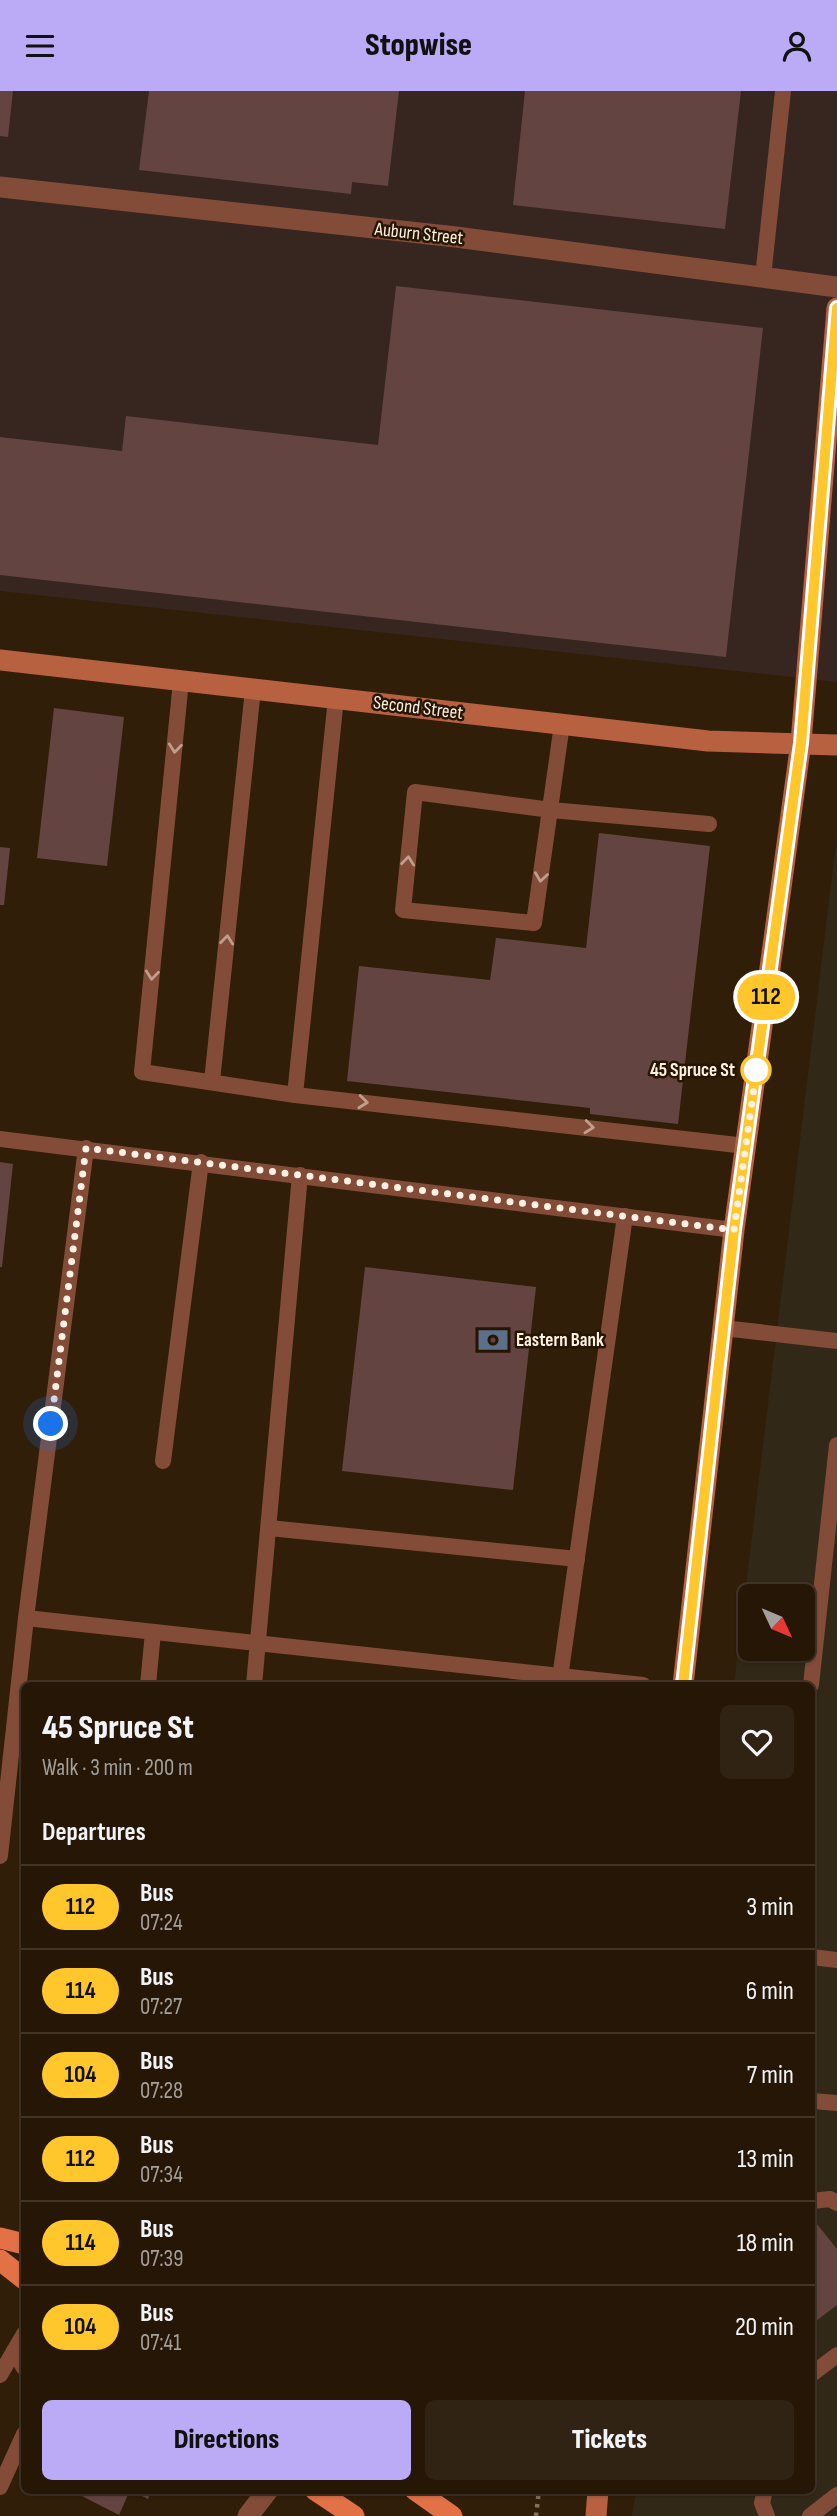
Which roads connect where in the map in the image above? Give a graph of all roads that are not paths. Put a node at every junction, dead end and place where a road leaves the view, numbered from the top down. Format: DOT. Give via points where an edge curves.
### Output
graph roads {
  1 [pos="783,91"];
  2 [pos="0,187"];
  3 [pos="763,278"];
  4 [pos="837,287"];
  5 [pos="837,308"];
  6 [pos="834,369"];
  7 [pos="0,660"];
  8 [pos="181,681"];
  9 [pos="253,689"];
  10 [pos="336,698"];
  11 [pos="562,725"];
  12 [pos="801,743"];
  13 [pos="837,745"];
  14 [pos="551,810"];
  15 [pos="709,824"];
  16 [pos="212,1081"];
  17 [pos="295,1095"];
  18 [pos="0,1139"];
  19 [pos="746,1146"];
  20 [pos="86,1148"];
  21 [pos="201,1162"];
  22 [pos="300,1175"];
  23 [pos="625,1216"];
  24 [pos="734,1230"];
  25 [pos="723,1328"];
  26 [pos="837,1341"];
  27 [pos="837,1445"];
  28 [pos="163,1461"];
  29 [pos="270,1528"];
  30 [pos="577,1559"];
  31 [pos="26,1618"];
  32 [pos="153,1632"];
  33 [pos="259,1643"];
  34 [pos="559,1681"];
  35 [pos="148,1682"];
  36 [pos="254,1682"];
  37 [pos="580,1682"];
  38 [pos="683,1682"];
  39 [pos="811,1682"];
  40 [pos="0,1856"];
  41 [pos="815,1957"];
  42 [pos="837,1960"];
  43 [pos="815,2101"];
  44 [pos="837,2103"];
  45 [pos="815,2201"];
  46 [pos="837,2203"];
  47 [pos="0,2238"];
  48 [pos="21,2243"];
  49 [pos="0,2260"];
  50 [pos="21,2277"];
  51 [pos="21,2339"];
  52 [pos="14,2351"];
  53 [pos="837,2355"];
  54 [pos="21,2363"];
  55 [pos="815,2372"];
  56 [pos="0,2375"];
  57 [pos="21,2441"];
  58 [pos="0,2487"];
  59 [pos="265,2494"];
  60 [pos="320,2494"];
  61 [pos="421,2494"];
  62 [pos="598,2494"];
  63 [pos="764,2494"];
  64 [pos="837,2495"];
  65 [pos="248,2516"];
  66 [pos="354,2516"];
  67 [pos="452,2516"];
  68 [pos="596,2516"];
  69 [pos="767,2516"];
  70 [pos="810,2516"];
  1 -- 3 [label="lane"];
  2 -- 3 [label="street, Auburn Street" via="457,237"];
  3 -- 4 [label="street, Auburn Street"];
  5 -- 6 [label="street"];
  6 -- 12 [label="street"];
  7 -- 8 [label="street, Second Street"];
  8 -- 9 [label="street, Second Street"];
  8 -- 16 [label="lane, one-way" via="142,1072"];
  9 -- 10 [label="street, Second Street"];
  16 -- 9 [label="lane, one-way"];
  10 -- 11 [label="street, Second Street"];
  10 -- 17 [label="lane"];
  11 -- 12 [label="street, Second Street" via="708,741"];
  11 -- 14 [label="lane"];
  12 -- 13 [label="street, Second Street"];
  12 -- 19 [label="street"];
  14 -- 14 [label="lane, one-way" via="534,923 403,910 415,792"];
  14 -- 15 [label="lane"];
  16 -- 17 [label="lane"];
  17 -- 19 [label="lane, one-way"];
  18 -- 20 [label="lane"];
  19 -- 24 [label="street"];
  20 -- 21 [label="lane"];
  20 -- 31 [label="lane"];
  21 -- 22 [label="lane"];
  21 -- 28 [label="lane"];
  22 -- 23 [label="lane"];
  22 -- 29 [label="lane"];
  23 -- 24 [label="lane"];
  23 -- 30 [label="lane"];
  24 -- 25 [label="street"];
  25 -- 26 [label="lane"];
  25 -- 38 [label="street"];
  27 -- 39 [label="lane"];
  29 -- 30 [label="lane"];
  29 -- 33 [label="lane"];
  30 -- 34 [label="lane"];
  31 -- 32 [label="lane"];
  31 -- 40 [label="lane"];
  32 -- 33 [label="lane"];
  32 -- 35 [label="lane"];
  33 -- 34 [label="lane"];
  33 -- 36 [label="lane"];
  34 -- 37 [label="lane"];
  41 -- 42 [label="lane"];
  43 -- 44 [label="lane"];
  45 -- 46 [label="lane"];
  47 -- 48 [label="main road"];
  49 -- 50 [label="main road"];
  51 -- 52 [label="lane"];
  52 -- 54 [label="lane"];
  52 -- 56 [label="lane"];
  53 -- 55 [label="lane"];
  57 -- 58 [label="lane"];
  59 -- 65 [label="street"];
  60 -- 66 [label="main road"];
  61 -- 67 [label="main road"];
  62 -- 68 [label="street"];
  63 -- 69 [label="lane"];
  64 -- 70 [label="lane"];
}
